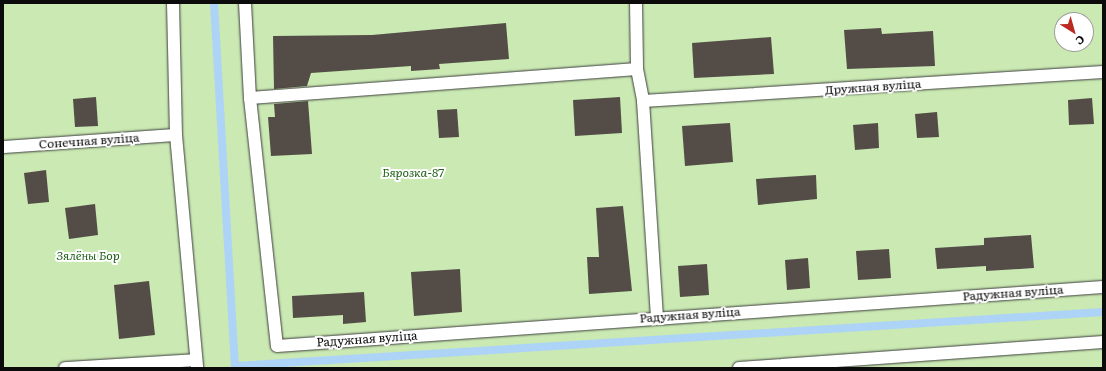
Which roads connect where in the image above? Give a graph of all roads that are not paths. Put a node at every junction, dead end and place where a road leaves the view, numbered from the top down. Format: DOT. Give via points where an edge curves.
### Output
graph roads {
  1 [pos="173,3"];
  2 [pos="245,3"];
  3 [pos="636,3"];
  4 [pos="637,69"];
  5 [pos="1103,72"];
  6 [pos="250,98"];
  7 [pos="643,101"];
  8 [pos="176,135"];
  9 [pos="3,147"];
  10 [pos="1103,287"];
  11 [pos="657,317"];
  12 [pos="1103,342"];
  13 [pos="196,364"];
  14 [pos="65,368"];
  15 [pos="739,368"];
  1 -- 8 [label="lane"];
  2 -- 6 [label="lane"];
  3 -- 4 [label="lane"];
  4 -- 6 [label="lane"];
  4 -- 7 [label="lane"];
  5 -- 7 [label="lane, Дружная вуліца"];
  6 -- 11 [label="lane, Радужная вуліца" via="277,346"];
  7 -- 11 [label="lane"];
  8 -- 9 [label="lane, Сонечная вуліца"];
  8 -- 13 [label="lane"];
  10 -- 11 [label="lane, Радужная вуліца"];
  12 -- 15 [label="lane"];
  13 -- 14 [label="lane"];
}
